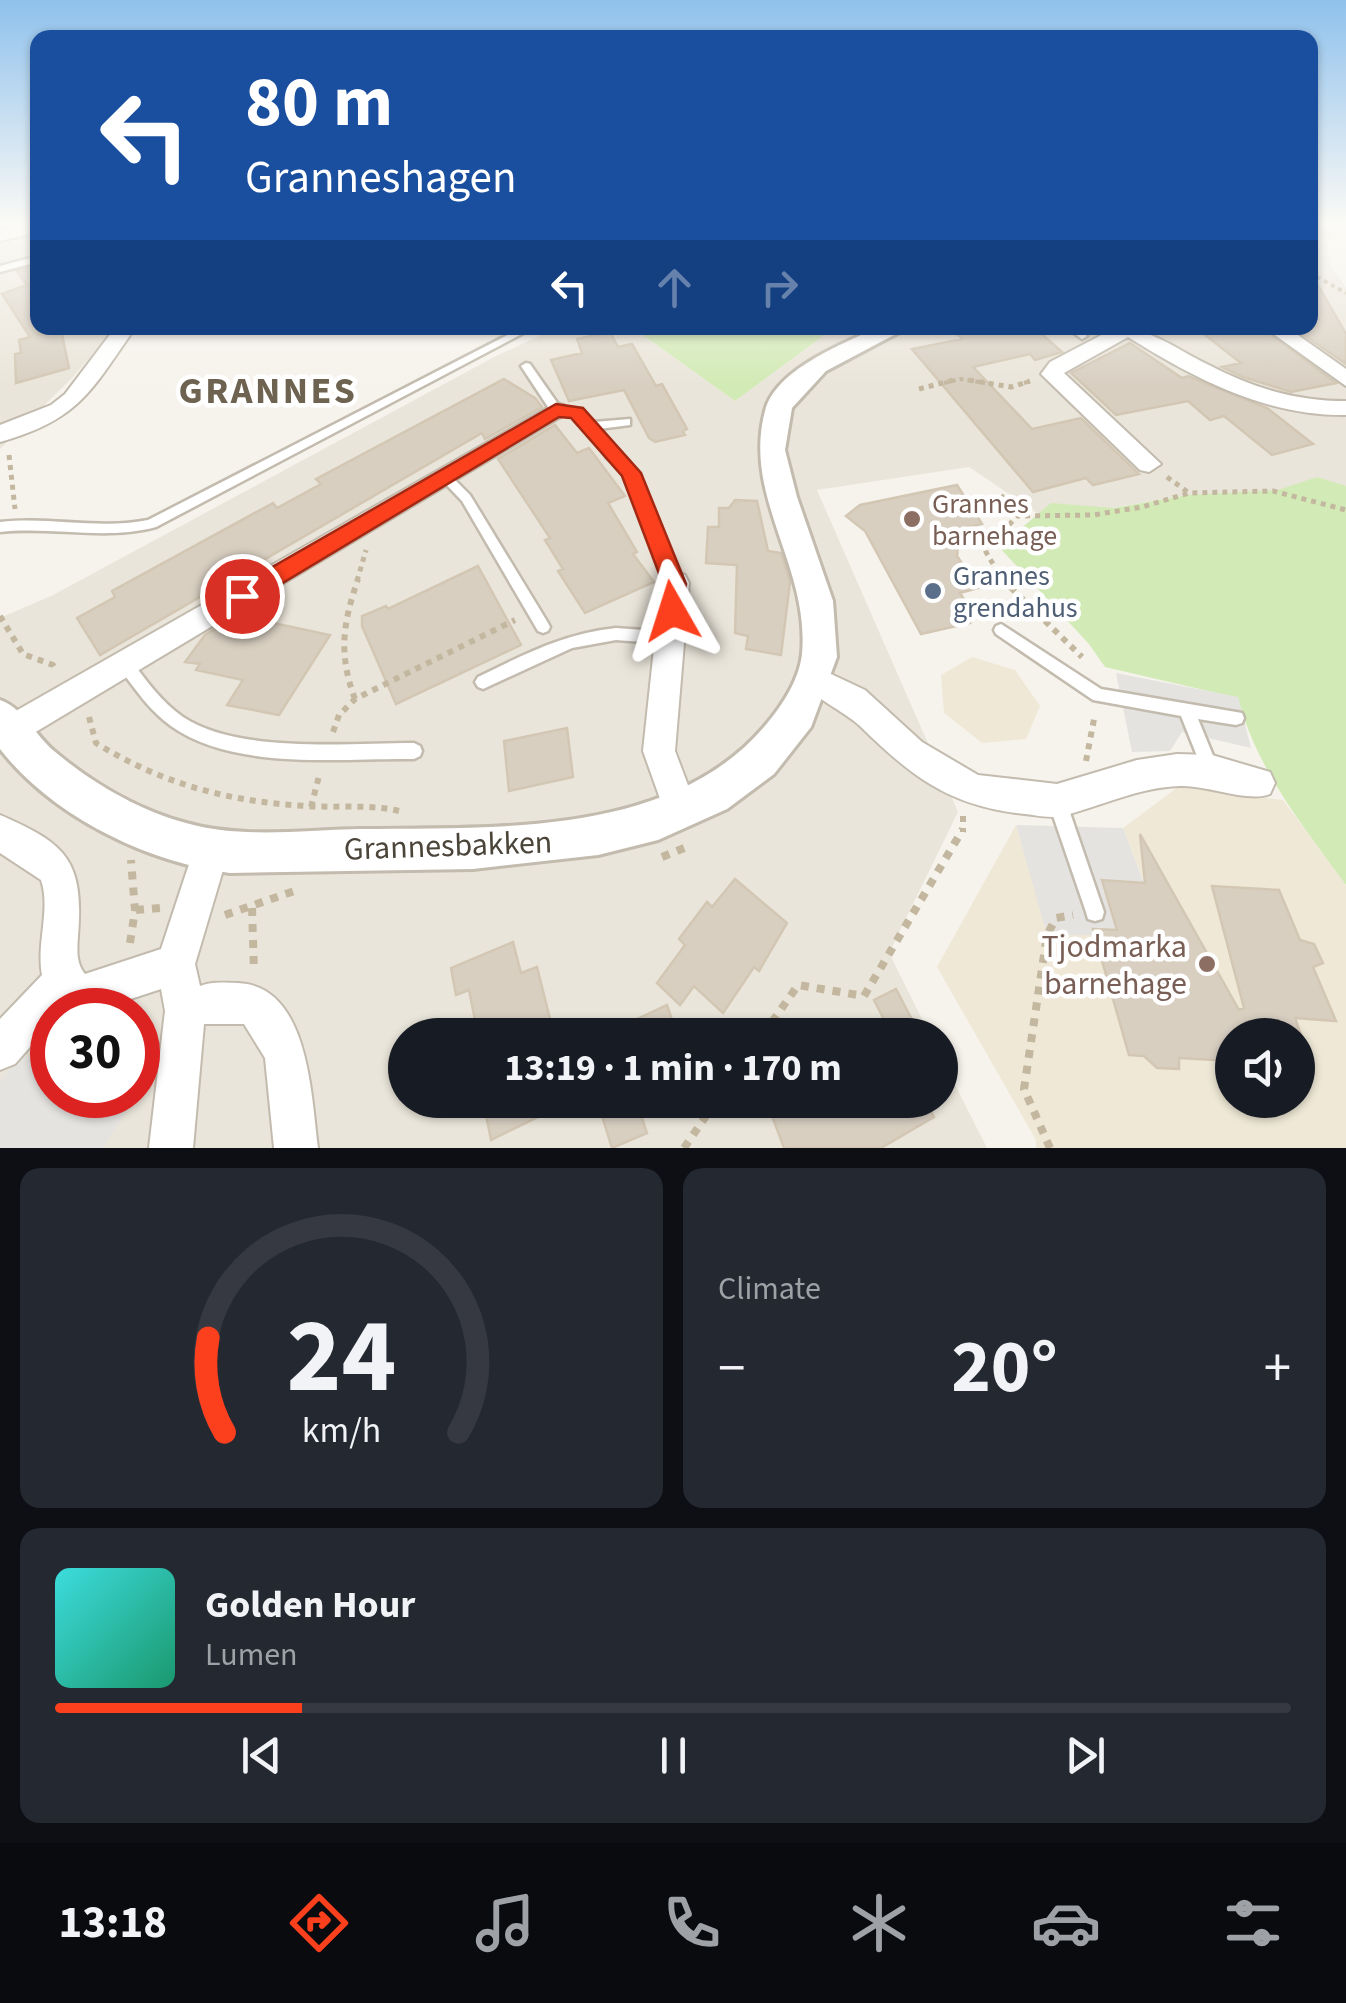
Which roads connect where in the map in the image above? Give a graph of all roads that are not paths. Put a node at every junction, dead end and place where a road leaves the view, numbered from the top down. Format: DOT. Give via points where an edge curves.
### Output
graph roads {
  1 [pos="119,335"];
  2 [pos="515,335"];
  3 [pos="884,335"];
  4 [pos="1116,335"];
  5 [pos="1140,335"];
  6 [pos="1285,335"];
  7 [pos="526,366"];
  8 [pos="1346,379"];
  9 [pos="1346,408"];
  10 [pos="556,410"];
  11 [pos="626,422"];
  12 [pos="591,426"];
  13 [pos="3,433"];
  14 [pos="1149,464"];
  15 [pos="445,477"];
  16 [pos="6,526"];
  17 [pos="674,584"];
  18 [pos="543,628"];
  19 [pos="1001,630"];
  20 [pos="670,638"];
  21 [pos="125,664"];
  22 [pos="816,680"];
  23 [pos="483,682"];
  24 [pos="1186,708"];
  25 [pos="1236,718"];
  26 [pos="4,724"];
  27 [pos="414,750"];
  28 [pos="1212,770"];
  29 [pos="1258,783"];
  30 [pos="1057,800"];
  31 [pos="680,809"];
  32 [pos="0,833"];
  33 [pos="211,850"];
  34 [pos="1095,912"];
  35 [pos="176,964"];
  36 [pos="62,982"];
  37 [pos="185,1011"];
  38 [pos="0,1049"];
  39 [pos="172,1148"];
  40 [pos="296,1148"];
  1 -- 13 [label="street" via="73,399"];
  2 -- 16 [label="lane" via="151,524 101,533"];
  3 -- 22 [label="street, Grannesbakken" via="855,341 820,361 784,395 772,421 776,486 814,578 820,623"];
  4 -- 14 [label="street" via="1052,374"];
  5 -- 9 [label="street" via="1180,360 1262,394 1314,410"];
  6 -- 8 [label="street"];
  7 -- 10 [label="lane"];
  10 -- 12 [label="lane" via="576,412"];
  10 -- 15 [label="street"];
  11 -- 12 [label="lane"];
  12 -- 17 [label="lane" via="631,473"];
  15 -- 18 [label="lane" via="466,498"];
  15 -- 21 [label="street"];
  17 -- 20 [label="street"];
  19 -- 24 [label="lane" via="1098,695"];
  20 -- 23 [label="lane" via="591,634"];
  20 -- 31 [label="street" via="659,751"];
  21 -- 26 [label="street"];
  21 -- 27 [label="lane" via="157,706 210,738 244,748"];
  22 -- 30 [label="street" via="854,700 942,776 976,791"];
  22 -- 31 [label="street, Grannesbakken" via="779,741 738,779"];
  24 -- 25 [label="lane"];
  24 -- 28 [label="lane"];
  26 -- 33 [label="street, Grannesbakken" via="34,763 89,800"];
  28 -- 29 [label="street"];
  28 -- 30 [label="street" via="1137,776"];
  30 -- 34 [label="lane"];
  31 -- 33 [label="street, Grannesbakken" via="592,837 480,849"];
  32 -- 36 [label="street" via="59,876"];
  33 -- 35 [label="street"];
  35 -- 36 [label="street" via="84,994"];
  35 -- 37 [label="street"];
  36 -- 38 [label="street"];
  37 -- 39 [label="street"];
  37 -- 40 [label="street" via="212,1002 254,1004 285,1052"];
}
